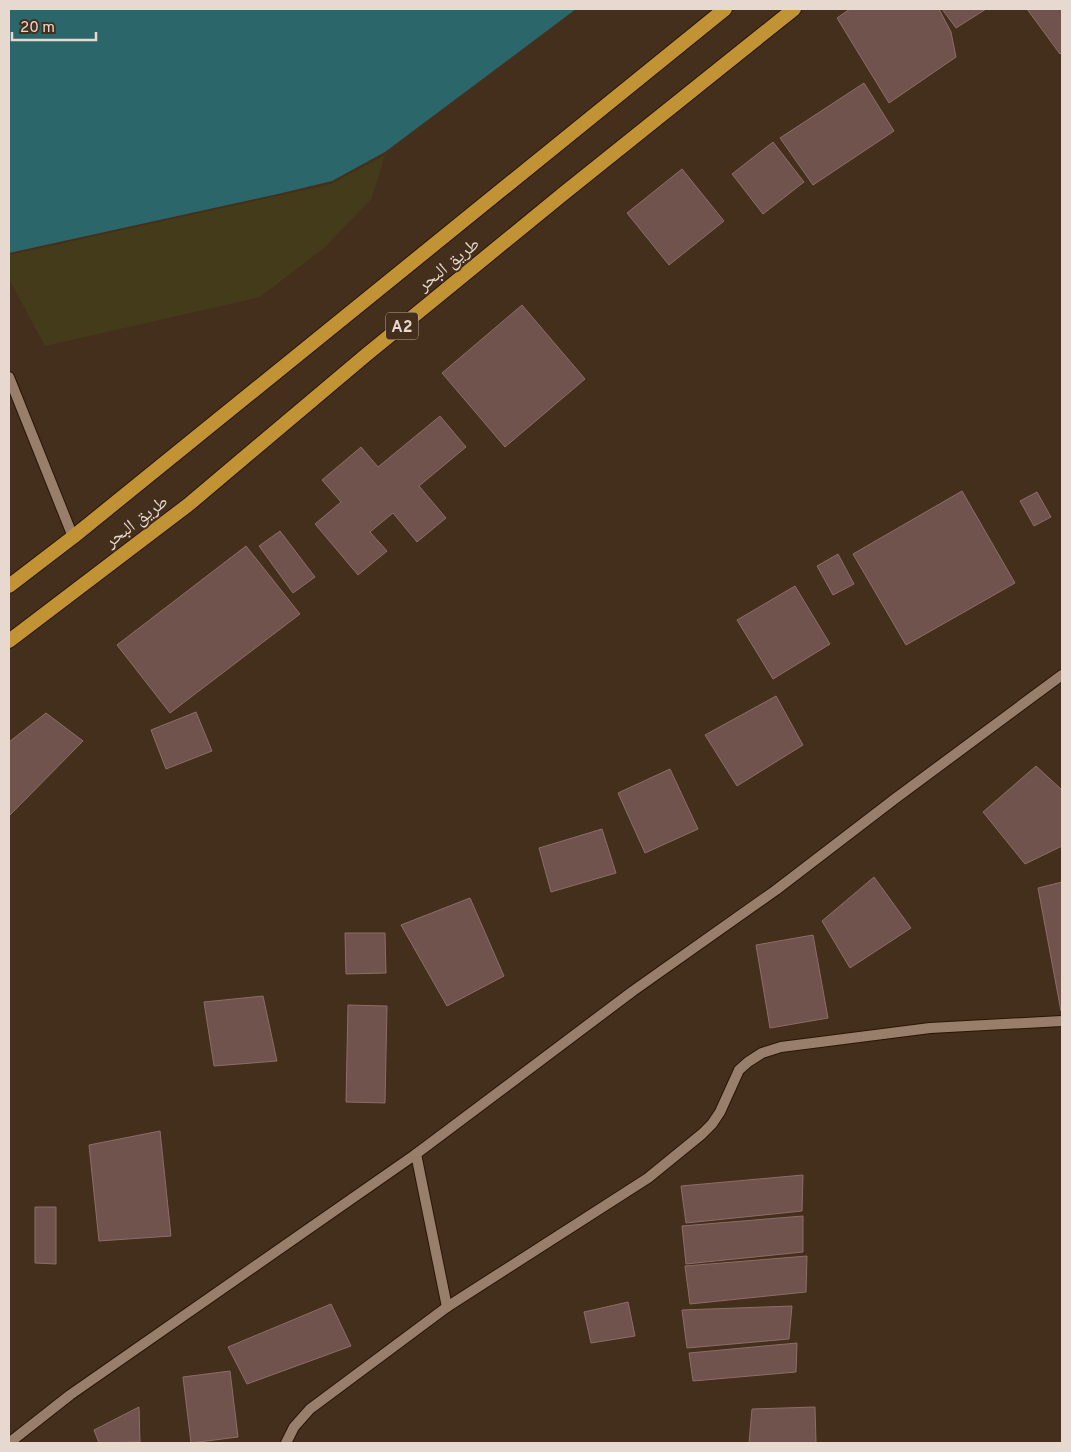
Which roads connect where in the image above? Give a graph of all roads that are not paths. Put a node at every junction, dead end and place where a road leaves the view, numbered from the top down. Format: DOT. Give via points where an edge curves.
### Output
graph roads {
  1 [pos="726,9"];
  2 [pos="794,9"];
  3 [pos="9,377"];
  4 [pos="73,537"];
  5 [pos="9,586"];
  6 [pos="9,642"];
  7 [pos="1062,675"];
  8 [pos="1062,1021"];
  9 [pos="416,1154"];
  10 [pos="448,1307"];
  11 [pos="9,1443"];
  12 [pos="286,1443"];
  1 -- 4 [label="highway, طريق البحر / A2"];
  2 -- 6 [label="highway, طريق البحر / A2" via="366,355 188,505"];
  3 -- 4 [label="street"];
  4 -- 5 [label="highway, طريق البحر / A2"];
  7 -- 9 [label="street"];
  8 -- 10 [label="street" via="930,1028 781,1047 762,1053 739,1070 720,1112 696,1140 648,1178"];
  9 -- 10 [label="street"];
  9 -- 11 [label="street" via="70,1395"];
  10 -- 12 [label="street" via="310,1409 294,1427"];
}
